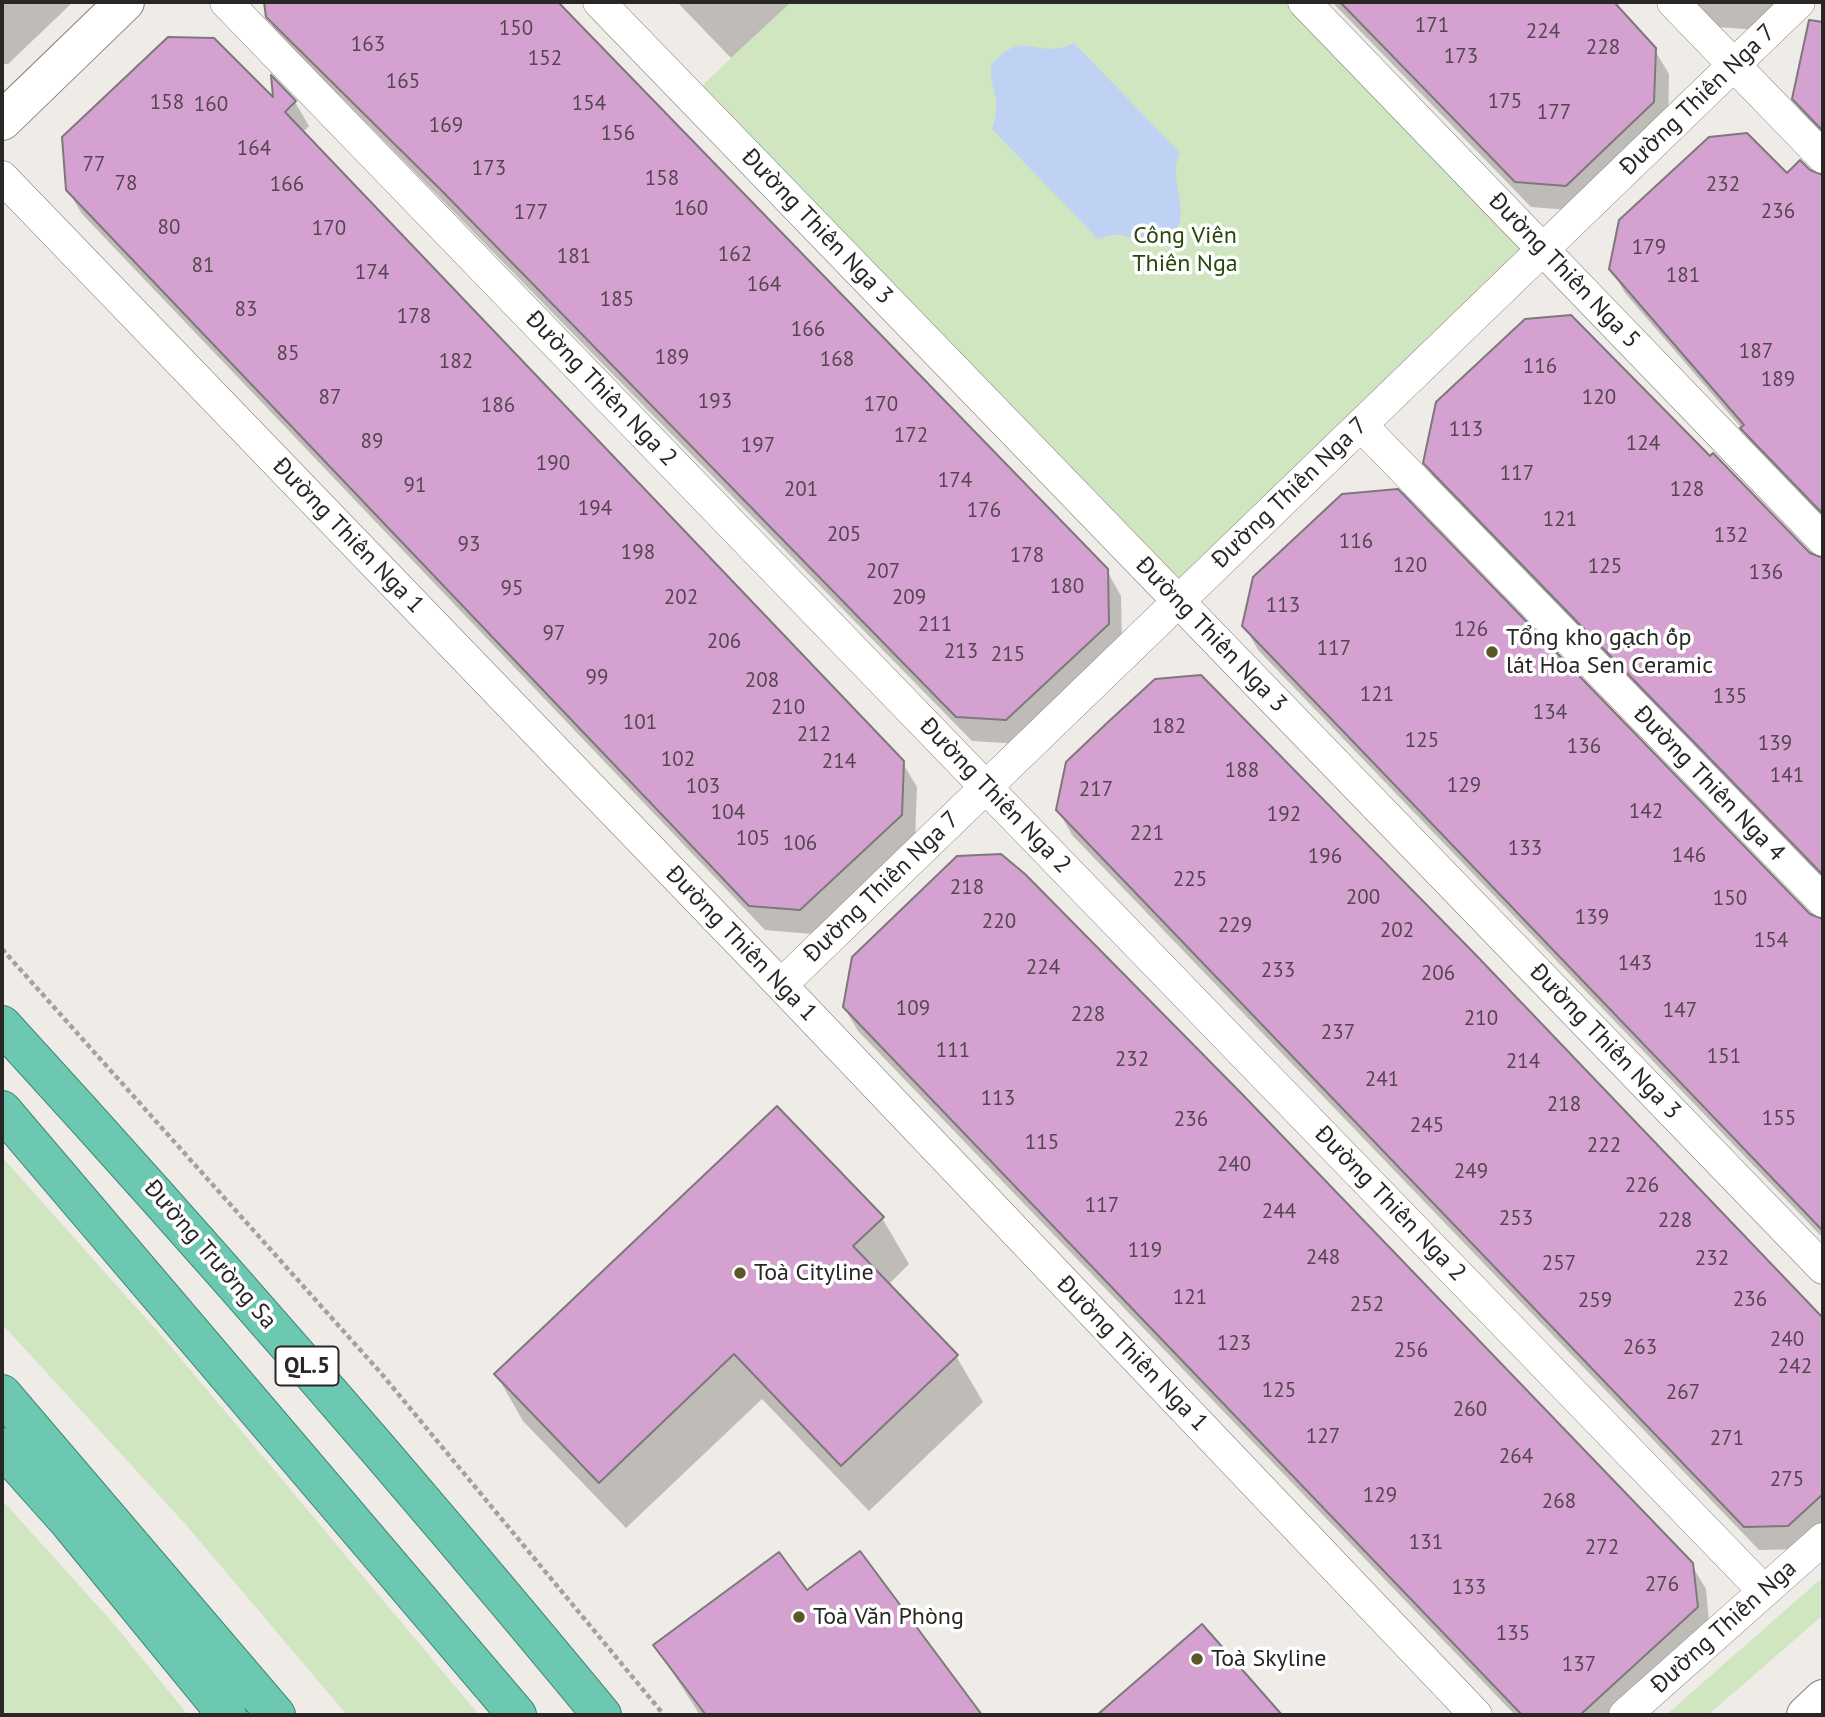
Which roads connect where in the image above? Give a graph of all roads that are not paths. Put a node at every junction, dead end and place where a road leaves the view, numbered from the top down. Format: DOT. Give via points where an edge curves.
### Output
graph roads {
  1 [pos="125,2"];
  2 [pos="226,2"];
  3 [pos="600,2"];
  4 [pos="1304,2"];
  5 [pos="1673,2"];
  6 [pos="1799,2"];
  7 [pos="1734,65"];
  8 [pos="2,121"];
  9 [pos="1823,157"];
  10 [pos="2,177"];
  11 [pos="1543,249"];
  12 [pos="1361,425"];
  13 [pos="1823,540"];
  14 [pos="1178,601"];
  15 [pos="986,786"];
  16 [pos="1823,901"];
  17 [pos="780,985"];
  18 [pos="2,1025"];
  19 [pos="2,1110"];
  20 [pos="1823,1268"];
  21 [pos="2,1394"];
  22 [pos="2,1447"];
  23 [pos="1823,1539"];
  24 [pos="1764,1591"];
  25 [pos="1823,1699"];
  26 [pos="227,1715"];
  27 [pos="275,1715"];
  28 [pos="517,1715"];
  29 [pos="602,1715"];
  30 [pos="1476,1715"];
  31 [pos="1625,1715"];
  32 [pos="1806,1715"];
  1 -- 8 [label="street"];
  2 -- 15 [label="street, Đường Thiên Nga 2"];
  3 -- 14 [label="street, Đường Thiên Nga 3"];
  4 -- 11 [label="street, Đường Thiên Nga 5"];
  5 -- 7 [label="street"];
  6 -- 7 [label="street, Đường Thiên Nga 7"];
  7 -- 9 [label="street"];
  7 -- 11 [label="street, Đường Thiên Nga 7"];
  10 -- 17 [label="street, Đường Thiên Nga 1"];
  11 -- 12 [label="street, Đường Thiên Nga 7"];
  11 -- 13 [label="street, Đường Thiên Nga 5"];
  12 -- 14 [label="street, Đường Thiên Nga 7"];
  12 -- 16 [label="street, Đường Thiên Nga 4"];
  14 -- 15 [label="street, Đường Thiên Nga 7"];
  14 -- 20 [label="street, Đường Thiên Nga 3"];
  15 -- 17 [label="street, Đường Thiên Nga 7"];
  15 -- 24 [label="street, Đường Thiên Nga 2"];
  17 -- 30 [label="street, Đường Thiên Nga 1"];
  18 -- 29 [label="highway, Đường Trường Sa / QL.5" via="195,1236"];
  19 -- 28 [label="highway, QL.5"];
  21 -- 27 [label="highway"];
  22 -- 26 [label="highway"];
  23 -- 24 [label="street, Đường Thiên Nga"];
  24 -- 31 [label="street, Đường Thiên Nga"];
  25 -- 32 [label="street"];
}
